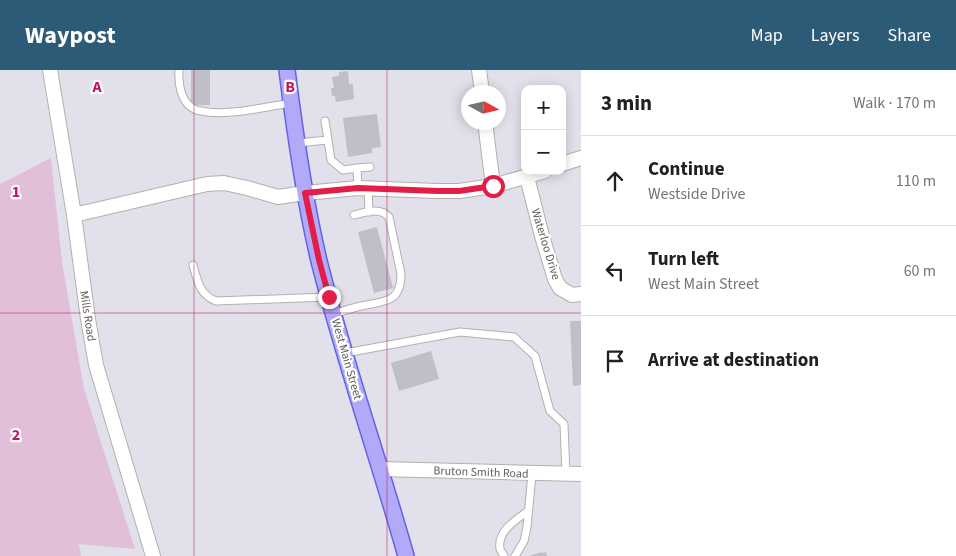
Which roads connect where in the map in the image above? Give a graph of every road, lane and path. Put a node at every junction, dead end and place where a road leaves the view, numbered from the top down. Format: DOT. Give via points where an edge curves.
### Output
graph roads {
  1 [pos="50,70"];
  2 [pos="179,70"];
  3 [pos="287,70"];
  4 [pos="479,70"];
  5 [pos="481,85"];
  6 [pos="291,103"];
  7 [pos="325,121"];
  8 [pos="486,130"];
  9 [pos="328,140"];
  10 [pos="297,143"];
  11 [pos="581,158"];
  12 [pos="566,163"];
  13 [pos="370,167"];
  14 [pos="357,168"];
  15 [pos="533,175"];
  16 [pos="527,177"];
  17 [pos="493,186"];
  18 [pos="363,188"];
  19 [pos="305,193"];
  20 [pos="369,212"];
  21 [pos="74,215"];
  22 [pos="354,215"];
  23 [pos="194,265"];
  24 [pos="581,294"];
  25 [pos="329,297"];
  26 [pos="334,314"];
  27 [pos="345,352"];
  28 [pos="380,469"];
  29 [pos="532,474"];
  30 [pos="581,474"];
  31 [pos="566,475"];
  32 [pos="528,511"];
  33 [pos="153,556"];
  34 [pos="406,556"];
  35 [pos="504,556"];
  36 [pos="515,556"];
  1 -- 21 [label="street, Mills Road"];
  2 -- 6 [label="lane" via="181,91 195,110 227,113"];
  3 -- 6 [label="main road, West Main Street"];
  4 -- 5 [label="street"];
  6 -- 10 [label="main road, West Main Street"];
  7 -- 9 [label="lane"];
  8 -- 17 [label="street"];
  9 -- 10 [label="lane"];
  9 -- 14 [label="lane" via="331,160 342,170"];
  10 -- 19 [label="main road, West Main Street"];
  11 -- 12 [label="street"];
  13 -- 14 [label="lane"];
  14 -- 18 [label="lane"];
  15 -- 16 [label="street"];
  16 -- 17 [label="street"];
  16 -- 24 [label="street, Waterloo Drive" via="555,278 560,288 572,295"];
  17 -- 18 [label="street" via="459,191"];
  18 -- 19 [label="street"];
  18 -- 20 [label="lane"];
  19 -- 21 [label="street" via="278,197 247,188 207,184"];
  19 -- 25 [label="main road, West Main Street"];
  20 -- 22 [label="lane"];
  20 -- 26 [label="lane" via="385,212 389,217 401,274 399,290 387,301"];
  21 -- 33 [label="street, Mills Road" via="96,365"];
  23 -- 25 [label="lane" via="200,288 208,298 216,301"];
  25 -- 26 [label="main road, West Main Street"];
  26 -- 27 [label="main road, West Main Street"];
  27 -- 28 [label="main road, West Main Street"];
  27 -- 31 [label="lane" via="460,332 514,337 535,356 550,411 564,424"];
  28 -- 29 [label="street, Bruton Smith Road"];
  28 -- 34 [label="main road, West Main Street"];
  29 -- 31 [label="street, Bruton Smith Road"];
  29 -- 32 [label="lane"];
  30 -- 31 [label="street, Bruton Smith Road"];
  32 -- 35 [label="lane" via="510,524 502,535 500,549"];
  32 -- 36 [label="lane" via="524,541"];
}
